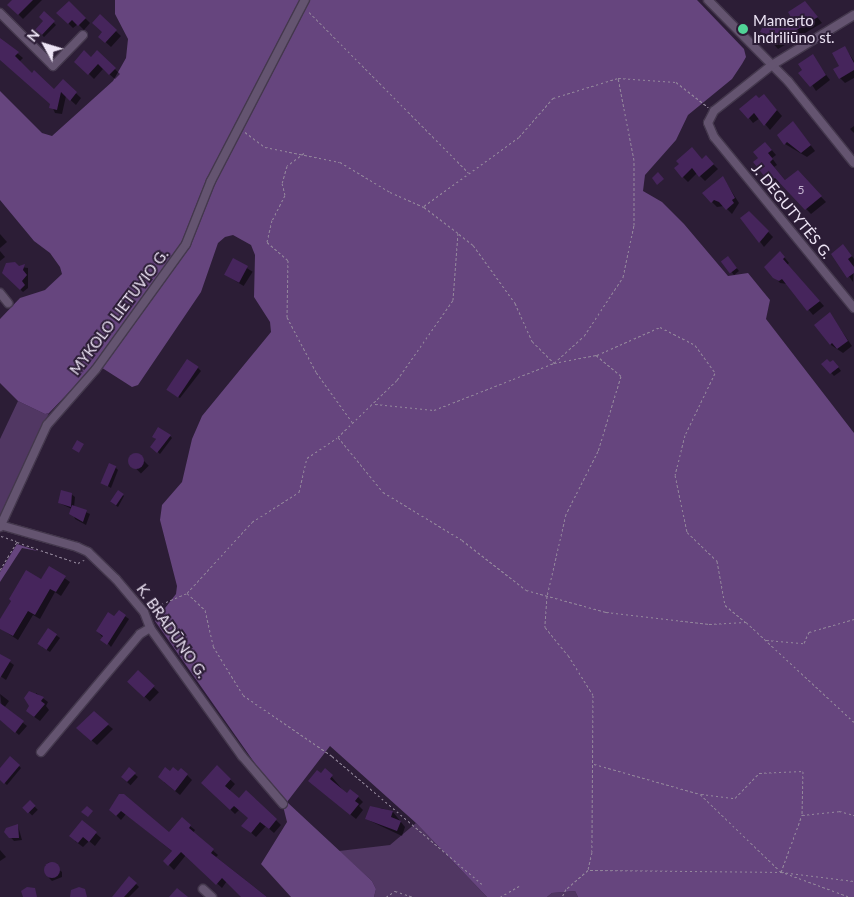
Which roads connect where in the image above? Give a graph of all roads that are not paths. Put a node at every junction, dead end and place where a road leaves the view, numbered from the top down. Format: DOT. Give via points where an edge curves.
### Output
graph roads {
  1 [pos="708,0"];
  2 [pos="304,3"];
  3 [pos="0,13"];
  4 [pos="854,15"];
  5 [pos="83,35"];
  6 [pos="772,65"];
  7 [pos="854,163"];
  8 [pos="0,293"];
  9 [pos="8,303"];
  10 [pos="854,308"];
  11 [pos="0,526"];
  12 [pos="150,628"];
  13 [pos="41,752"];
  14 [pos="284,804"];
  15 [pos="203,889"];
  16 [pos="212,897"];
  1 -- 6 [label="street"];
  2 -- 11 [label="street, MYKOLO LIETUVIO G." via="238,127 173,266 96,369 47,425"];
  3 -- 5 [label="street" via="53,66"];
  4 -- 6 [label="street"];
  6 -- 7 [label="street"];
  6 -- 10 [label="street, J. DEGUTYTĖS G." via="714,111 710,117 710,130"];
  8 -- 9 [label="street"];
  11 -- 12 [label="street, K. BRADŪNO G." via="88,552 144,612"];
  12 -- 13 [label="street" via="140,634"];
  12 -- 14 [label="street, K. BRADŪNO G." via="242,756"];
  15 -- 16 [label="street"];
}
